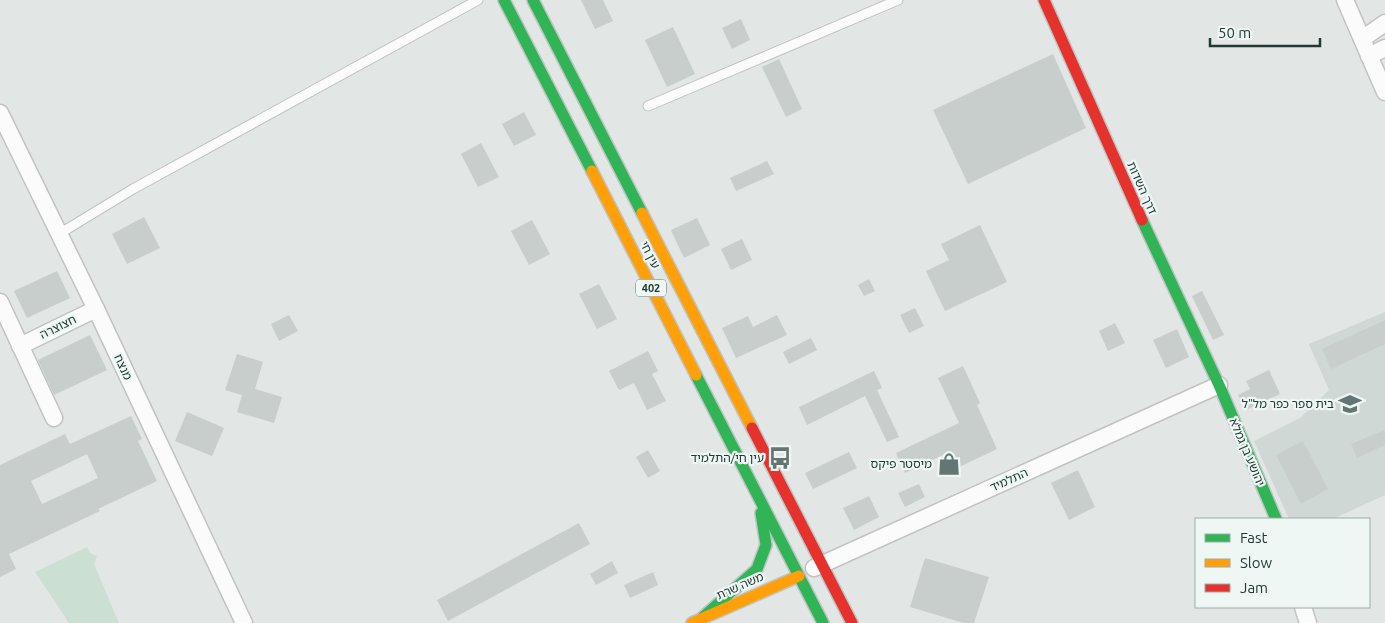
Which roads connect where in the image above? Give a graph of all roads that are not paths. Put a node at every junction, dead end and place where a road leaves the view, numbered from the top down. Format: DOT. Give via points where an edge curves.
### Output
graph roads {
  1 [pos="478,0"];
  2 [pos="504,0"];
  3 [pos="533,0"];
  4 [pos="898,0"];
  5 [pos="1044,0"];
  6 [pos="1345,0"];
  7 [pos="1385,23"];
  8 [pos="1362,39"];
  9 [pos="1385,48"];
  10 [pos="1369,56"];
  11 [pos="1385,92"];
  12 [pos="648,106"];
  13 [pos="1,118"];
  14 [pos="59,234"];
  15 [pos="0,302"];
  16 [pos="96,309"];
  17 [pos="20,346"];
  18 [pos="1219,385"];
  19 [pos="54,418"];
  20 [pos="759,499"];
  21 [pos="1276,518"];
  22 [pos="822,565"];
  23 [pos="798,576"];
  24 [pos="1303,608"];
  25 [pos="703,617"];
  26 [pos="244,623"];
  27 [pos="692,623"];
  28 [pos="823,623"];
  29 [pos="852,623"];
  30 [pos="1308,623"];
  1 -- 14 [label="lane" via="133,189"];
  2 -- 20 [label="main road, עין חי / 402"];
  3 -- 22 [label="main road, עין חי / 402"];
  4 -- 12 [label="lane"];
  5 -- 18 [label="main road, דרך השדות"];
  6 -- 8 [label="street"];
  7 -- 8 [label="street"];
  8 -- 10 [label="street"];
  9 -- 10 [label="street"];
  10 -- 11 [label="street"];
  13 -- 14 [label="street, מנצח"];
  14 -- 16 [label="street, מנצח"];
  15 -- 17 [label="street"];
  16 -- 17 [label="street, חצוצרה"];
  16 -- 26 [label="street, מנצח"];
  17 -- 19 [label="street"];
  18 -- 21 [label="main road, יהושע בן גמלא"];
  18 -- 22 [label="street, התלמיד"];
  20 -- 23 [label="main road, עין חי / 402"];
  20 -- 25 [label="main road" via="766,544 757,569"];
  22 -- 23 [label="street, התלמיד"];
  22 -- 29 [label="main road, 402"];
  23 -- 25 [label="main road, משה שרת"];
  23 -- 28 [label="main road, 402"];
  24 -- 30 [label="street"];
  25 -- 27 [label="main road, משה שרת"];
}
